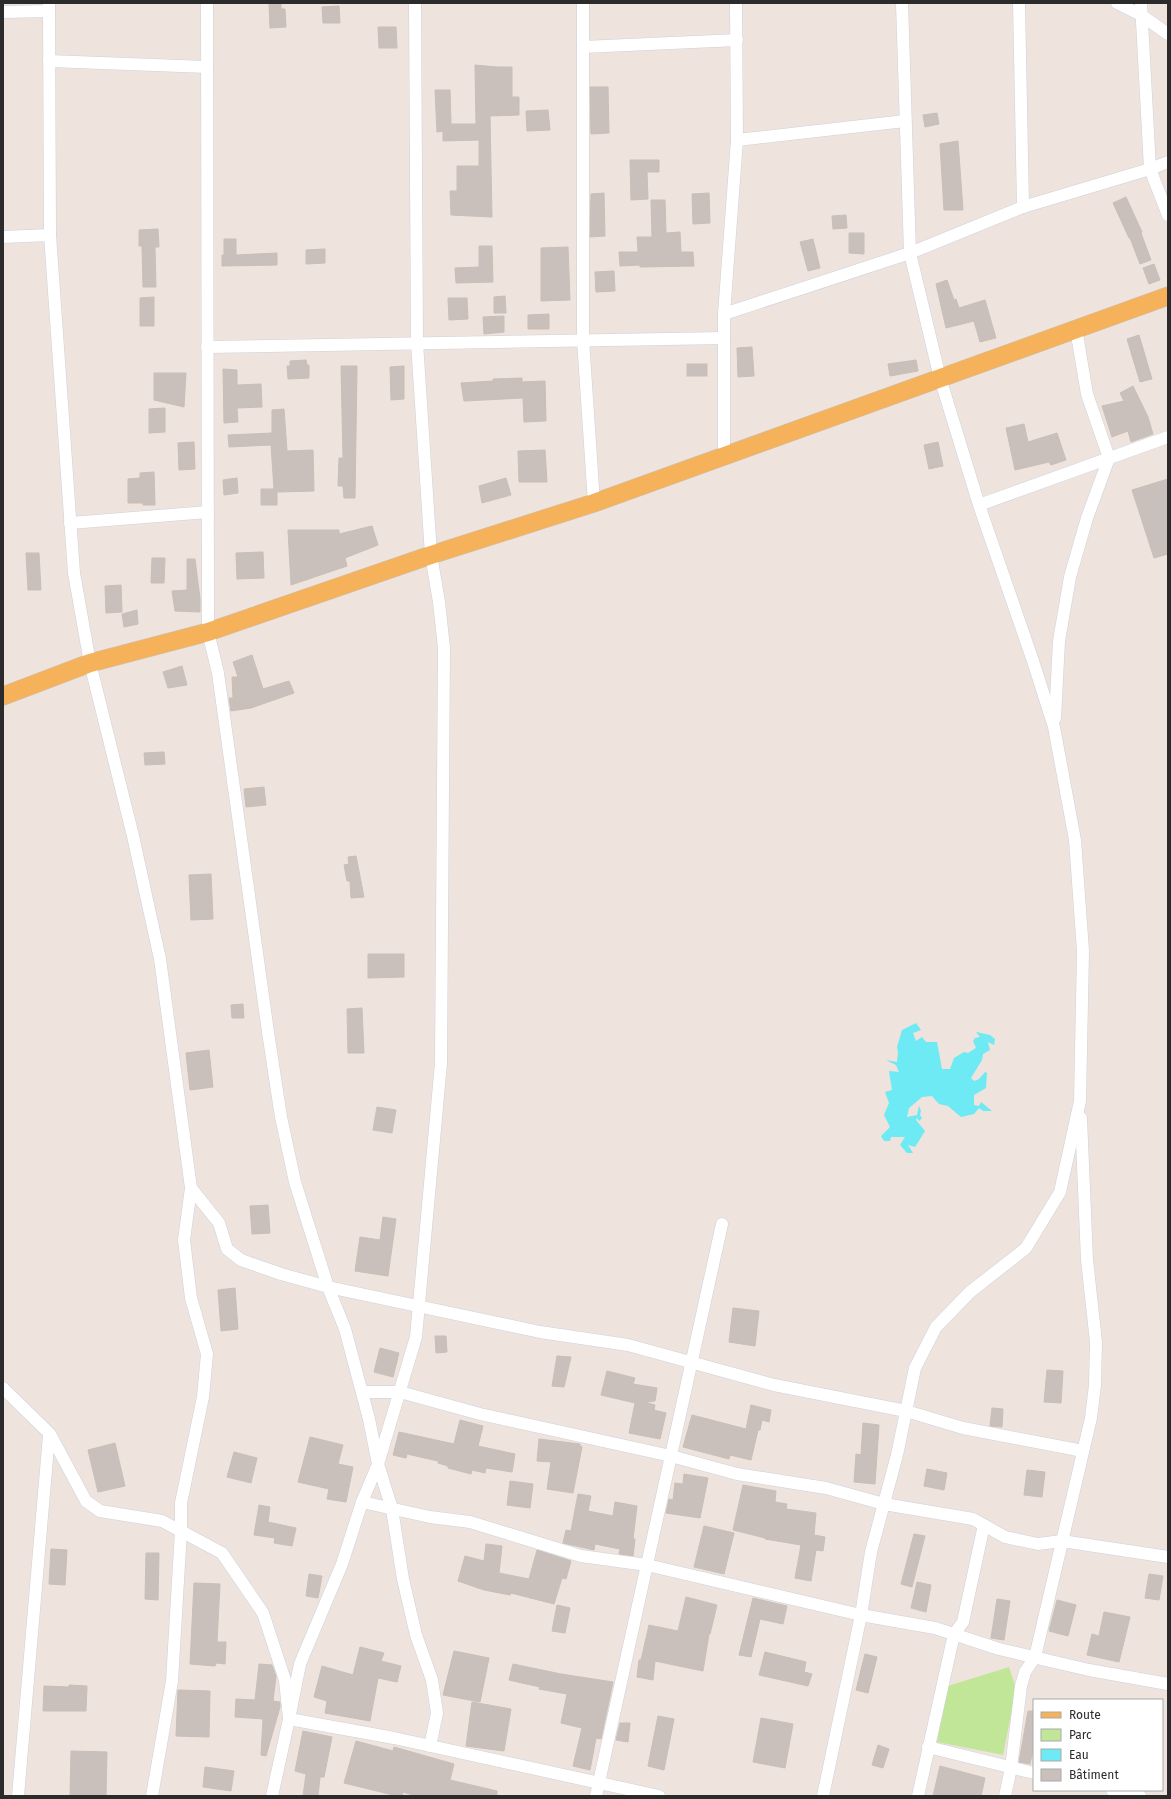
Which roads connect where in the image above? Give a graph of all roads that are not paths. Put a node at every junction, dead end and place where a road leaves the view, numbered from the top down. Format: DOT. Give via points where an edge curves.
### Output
graph roads {
  1 [pos="207,3"];
  2 [pos="415,3"];
  3 [pos="583,3"];
  4 [pos="736,3"];
  5 [pos="902,3"];
  6 [pos="1019,3"];
  7 [pos="1117,3"];
  8 [pos="1141,3"];
  9 [pos="49,7"];
  10 [pos="3,12"];
  11 [pos="1141,15"];
  12 [pos="1168,34"];
  13 [pos="737,40"];
  14 [pos="583,47"];
  15 [pos="49,61"];
  16 [pos="208,67"];
  17 [pos="905,121"];
  18 [pos="737,140"];
  19 [pos="1168,162"];
  20 [pos="1150,169"];
  21 [pos="1023,207"];
  22 [pos="1168,215"];
  23 [pos="50,235"];
  24 [pos="3,237"];
  25 [pos="910,253"];
  26 [pos="1168,296"];
  27 [pos="724,314"];
  28 [pos="1076,329"];
  29 [pos="724,338"];
  30 [pos="584,340"];
  31 [pos="416,343"];
  32 [pos="208,347"];
  33 [pos="940,378"];
  34 [pos="1168,437"];
  35 [pos="724,455"];
  36 [pos="1109,458"];
  37 [pos="594,502"];
  38 [pos="979,505"];
  39 [pos="208,512"];
  40 [pos="70,523"];
  41 [pos="431,555"];
  42 [pos="208,632"];
  43 [pos="90,662"];
  44 [pos="3,696"];
  45 [pos="1054,727"];
  46 [pos="1080,1101"];
  47 [pos="192,1188"];
  48 [pos="722,1224"];
  49 [pos="328,1287"];
  50 [pos="419,1306"];
  51 [pos="692,1364"];
  52 [pos="3,1388"];
  53 [pos="362,1392"];
  54 [pos="400,1392"];
  55 [pos="906,1412"];
  56 [pos="50,1434"];
  57 [pos="1083,1451"];
  58 [pos="671,1456"];
  59 [pos="378,1464"];
  60 [pos="362,1502"];
  61 [pos="884,1504"];
  62 [pos="392,1509"];
  63 [pos="984,1525"];
  64 [pos="181,1531"];
  65 [pos="1062,1541"];
  66 [pos="1168,1557"];
  67 [pos="647,1565"];
  68 [pos="861,1615"];
  69 [pos="954,1634"];
  70 [pos="1035,1657"];
  71 [pos="1168,1684"];
  72 [pos="289,1719"];
  73 [pos="430,1746"];
  74 [pos="928,1747"];
  75 [pos="1011,1768"];
  76 [pos="1033,1773"];
  77 [pos="599,1784"];
  78 [pos="1117,1791"];
  79 [pos="18,1796"];
  80 [pos="152,1796"];
  81 [pos="272,1796"];
  82 [pos="596,1796"];
  83 [pos="659,1796"];
  84 [pos="823,1796"];
  85 [pos="918,1796"];
  86 [pos="1005,1796"];
  87 [pos="1140,1796"];
  1 -- 16 [label="street"];
  2 -- 31 [label="street"];
  3 -- 14 [label="street"];
  4 -- 13 [label="street"];
  5 -- 17 [label="street"];
  6 -- 21 [label="street"];
  7 -- 11 [label="street"];
  8 -- 11 [label="street"];
  9 -- 10 [label="street"];
  9 -- 15 [label="street"];
  11 -- 12 [label="street"];
  11 -- 20 [label="street"];
  13 -- 14 [label="street"];
  13 -- 18 [label="street"];
  14 -- 30 [label="street"];
  15 -- 16 [label="street"];
  15 -- 23 [label="street"];
  16 -- 32 [label="street"];
  17 -- 18 [label="street"];
  17 -- 25 [label="street"];
  18 -- 27 [label="street"];
  19 -- 20 [label="street"];
  20 -- 21 [label="street"];
  20 -- 22 [label="street"];
  21 -- 25 [label="street"];
  23 -- 24 [label="street"];
  23 -- 40 [label="street"];
  25 -- 27 [label="street"];
  25 -- 33 [label="street"];
  26 -- 28 [label="main road"];
  27 -- 29 [label="street"];
  28 -- 33 [label="main road"];
  28 -- 36 [label="street" via="1088,394"];
  29 -- 30 [label="street"];
  29 -- 35 [label="street"];
  30 -- 31 [label="street"];
  30 -- 37 [label="street"];
  31 -- 32 [label="street"];
  31 -- 41 [label="street"];
  32 -- 39 [label="street"];
  33 -- 35 [label="main road"];
  33 -- 38 [label="street"];
  34 -- 36 [label="street"];
  35 -- 37 [label="main road"];
  36 -- 38 [label="street"];
  36 -- 45 [label="street" via="1087,518 1070,577 1059,641"];
  37 -- 41 [label="main road"];
  38 -- 45 [label="street"];
  39 -- 40 [label="street"];
  39 -- 42 [label="street"];
  40 -- 43 [label="street" via="74,573"];
  41 -- 42 [label="main road"];
  41 -- 50 [label="street" via="444,648 441,1063"];
  42 -- 43 [label="main road"];
  42 -- 49 [label="street" via="218,673 265,1016 282,1116 295,1182"];
  43 -- 44 [label="main road"];
  43 -- 47 [label="street" via="160,959"];
  45 -- 46 [label="street" via="1075,840 1083,952"];
  46 -- 55 [label="street" via="1060,1192 1026,1248 970,1292 936,1327 915,1368"];
  46 -- 57 [label="street" via="1087,1260 1096,1342 1095,1385"];
  47 -- 49 [label="street" via="219,1223 227,1249 241,1260"];
  47 -- 64 [label="street" via="184,1240 191,1298 206,1354 203,1397 181,1502"];
  48 -- 51 [label="street"];
  49 -- 50 [label="street"];
  49 -- 53 [label="street" via="345,1329"];
  50 -- 51 [label="street" via="540,1332 628,1346"];
  50 -- 54 [label="street" via="416,1336"];
  51 -- 55 [label="street" via="774,1385"];
  51 -- 58 [label="street"];
  52 -- 56 [label="street"];
  53 -- 54 [label="street"];
  53 -- 59 [label="street"];
  54 -- 58 [label="street" via="480,1414"];
  54 -- 59 [label="street"];
  55 -- 57 [label="street" via="963,1428"];
  55 -- 61 [label="street"];
  56 -- 64 [label="street" via="86,1502 100,1511 162,1521"];
  56 -- 79 [label="street"];
  57 -- 65 [label="street"];
  58 -- 61 [label="street" via="737,1474 826,1488"];
  58 -- 67 [label="street"];
  59 -- 60 [label="street"];
  59 -- 62 [label="street"];
  60 -- 62 [label="street"];
  60 -- 72 [label="street" via="342,1564 300,1664"];
  61 -- 63 [label="street" via="973,1519"];
  61 -- 68 [label="street" via="871,1552"];
  62 -- 67 [label="street" via="470,1522 581,1556"];
  62 -- 73 [label="street" via="403,1579 416,1635 432,1680 437,1713"];
  63 -- 65 [label="street" via="1006,1537 1038,1544"];
  63 -- 69 [label="street" via="963,1622"];
  64 -- 72 [label="street" via="222,1553 263,1613 285,1680"];
  64 -- 80 [label="street" via="172,1681"];
  65 -- 66 [label="street"];
  65 -- 70 [label="street"];
  67 -- 68 [label="street"];
  67 -- 77 [label="street"];
  68 -- 69 [label="street" via="935,1628"];
  68 -- 84 [label="street"];
  69 -- 70 [label="street" via="999,1650"];
  69 -- 74 [label="street"];
  70 -- 71 [label="street"];
  70 -- 75 [label="street" via="1025,1672 1021,1686"];
  72 -- 73 [label="street"];
  72 -- 81 [label="street"];
  73 -- 77 [label="street"];
  74 -- 75 [label="street"];
  74 -- 85 [label="street"];
  75 -- 76 [label="street"];
  75 -- 86 [label="street"];
  77 -- 82 [label="street"];
  77 -- 83 [label="street"];
  78 -- 87 [label="street"];
}
